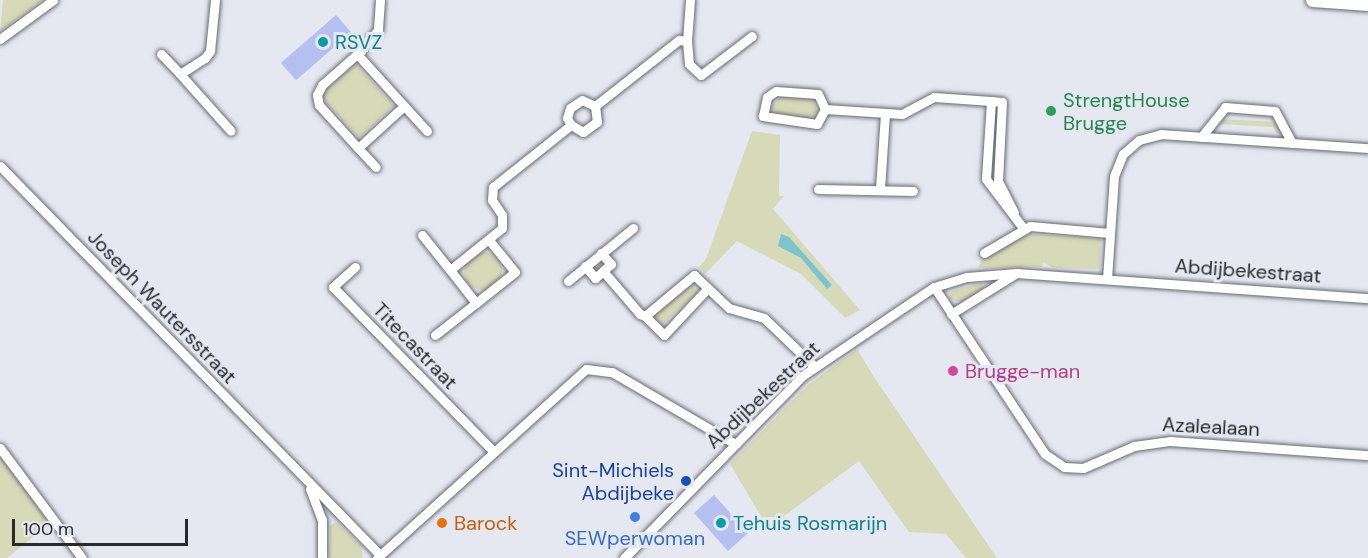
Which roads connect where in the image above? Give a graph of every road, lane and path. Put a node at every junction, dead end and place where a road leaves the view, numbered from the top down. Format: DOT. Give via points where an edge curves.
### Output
graph roads {
  1 [pos="53,0"];
  2 [pos="215,0"];
  3 [pos="380,0"];
  4 [pos="690,0"];
  5 [pos="1313,0"];
  6 [pos="1368,4"];
  7 [pos="752,36"];
  8 [pos="0,39"];
  9 [pos="687,41"];
  10 [pos="161,54"];
  11 [pos="357,54"];
  12 [pos="180,74"];
  13 [pos="404,106"];
  14 [pos="595,106"];
  15 [pos="825,109"];
  16 [pos="885,113"];
  17 [pos="571,125"];
  18 [pos="231,131"];
  19 [pos="427,131"];
  20 [pos="1201,137"];
  21 [pos="1292,143"];
  22 [pos="358,148"];
  23 [pos="1368,148"];
  24 [pos="0,166"];
  25 [pos="376,167"];
  26 [pos="818,189"];
  27 [pos="880,189"];
  28 [pos="913,191"];
  29 [pos="633,228"];
  30 [pos="1024,229"];
  31 [pos="1110,233"];
  32 [pos="422,235"];
  33 [pos="489,240"];
  34 [pos="601,253"];
  35 [pos="984,253"];
  36 [pos="585,266"];
  37 [pos="355,267"];
  38 [pos="450,270"];
  39 [pos="603,271"];
  40 [pos="1017,273"];
  41 [pos="1107,279"];
  42 [pos="568,281"];
  43 [pos="708,288"];
  44 [pos="934,288"];
  45 [pos="1368,298"];
  46 [pos="476,303"];
  47 [pos="951,314"];
  48 [pos="645,316"];
  49 [pos="435,335"];
  50 [pos="814,366"];
  51 [pos="735,444"];
  52 [pos="0,448"];
  53 [pos="493,451"];
  54 [pos="1368,455"];
  55 [pos="299,473"];
  56 [pos="378,557"];
  57 [pos="82,558"];
  58 [pos="322,558"];
  59 [pos="624,558"];
  1 -- 8 [label="street"];
  2 -- 12 [label="street" via="210,51 189,72"];
  3 -- 11 [label="street" via="378,30"];
  4 -- 9 [label="street"];
  5 -- 6 [label="main road"];
  7 -- 9 [label="street" via="701,75 689,64"];
  9 -- 14 [label="street" via="679,40"];
  10 -- 12 [label="street"];
  11 -- 13 [label="street"];
  11 -- 22 [label="street" via="317,95 319,105"];
  12 -- 18 [label="street"];
  13 -- 19 [label="street"];
  13 -- 22 [label="street"];
  14 -- 17 [label="street" via="582,100 570,108 567,118"];
  14 -- 17 [label="street" via="600,117 590,128 581,132"];
  15 -- 15 [label="street" via="818,94 776,91 767,97 763,116 817,124"];
  15 -- 16 [label="street"];
  16 -- 27 [label="street"];
  16 -- 30 [label="street" via="902,114 933,97 991,101 986,179 1001,205 1014,212"];
  17 -- 33 [label="street" via="494,187 492,200 504,221"];
  20 -- 21 [label="street"];
  20 -- 21 [label="street" via="1225,107 1275,111"];
  20 -- 31 [label="street" via="1149,136 1130,146 1114,176"];
  21 -- 23 [label="street"];
  22 -- 25 [label="street"];
  24 -- 55 [label="street, Joseph Wautersstraat"];
  26 -- 27 [label="street"];
  27 -- 28 [label="street"];
  29 -- 34 [label="street"];
  30 -- 31 [label="street"];
  30 -- 35 [label="street"];
  31 -- 41 [label="street"];
  32 -- 38 [label="street"];
  33 -- 38 [label="street"];
  33 -- 46 [label="street" via="515,272"];
  34 -- 36 [label="street"];
  34 -- 39 [label="street" via="610,264"];
  36 -- 39 [label="street" via="595,278"];
  36 -- 42 [label="street"];
  37 -- 53 [label="street, Titecastraat" via="333,287"];
  38 -- 46 [label="street"];
  39 -- 48 [label="street"];
  40 -- 41 [label="street, Abdijbekestraat"];
  40 -- 44 [label="street, Abdijbekestraat" via="967,278"];
  40 -- 47 [label="street"];
  41 -- 45 [label="street, Abdijbekestraat"];
  43 -- 48 [label="street" via="694,275"];
  43 -- 48 [label="street" via="663,334"];
  43 -- 50 [label="street" via="729,308 764,318"];
  44 -- 47 [label="street, Azalealaan"];
  44 -- 50 [label="street, Abdijbekestraat"];
  46 -- 49 [label="street"];
  47 -- 54 [label="street, Azalealaan" via="1045,454 1064,467 1083,468 1134,446 1171,441"];
  50 -- 51 [label="street, Abdijbekestraat"];
  51 -- 53 [label="street" via="612,372 591,367 571,378"];
  51 -- 59 [label="street, Abdijbekestraat"];
  52 -- 57 [label="street"];
  53 -- 56 [label="street"];
  55 -- 56 [label="street, Joseph Wautersstraat"];
  55 -- 58 [label="street, Joseph Wautersstraat" via="319,509"];
}
